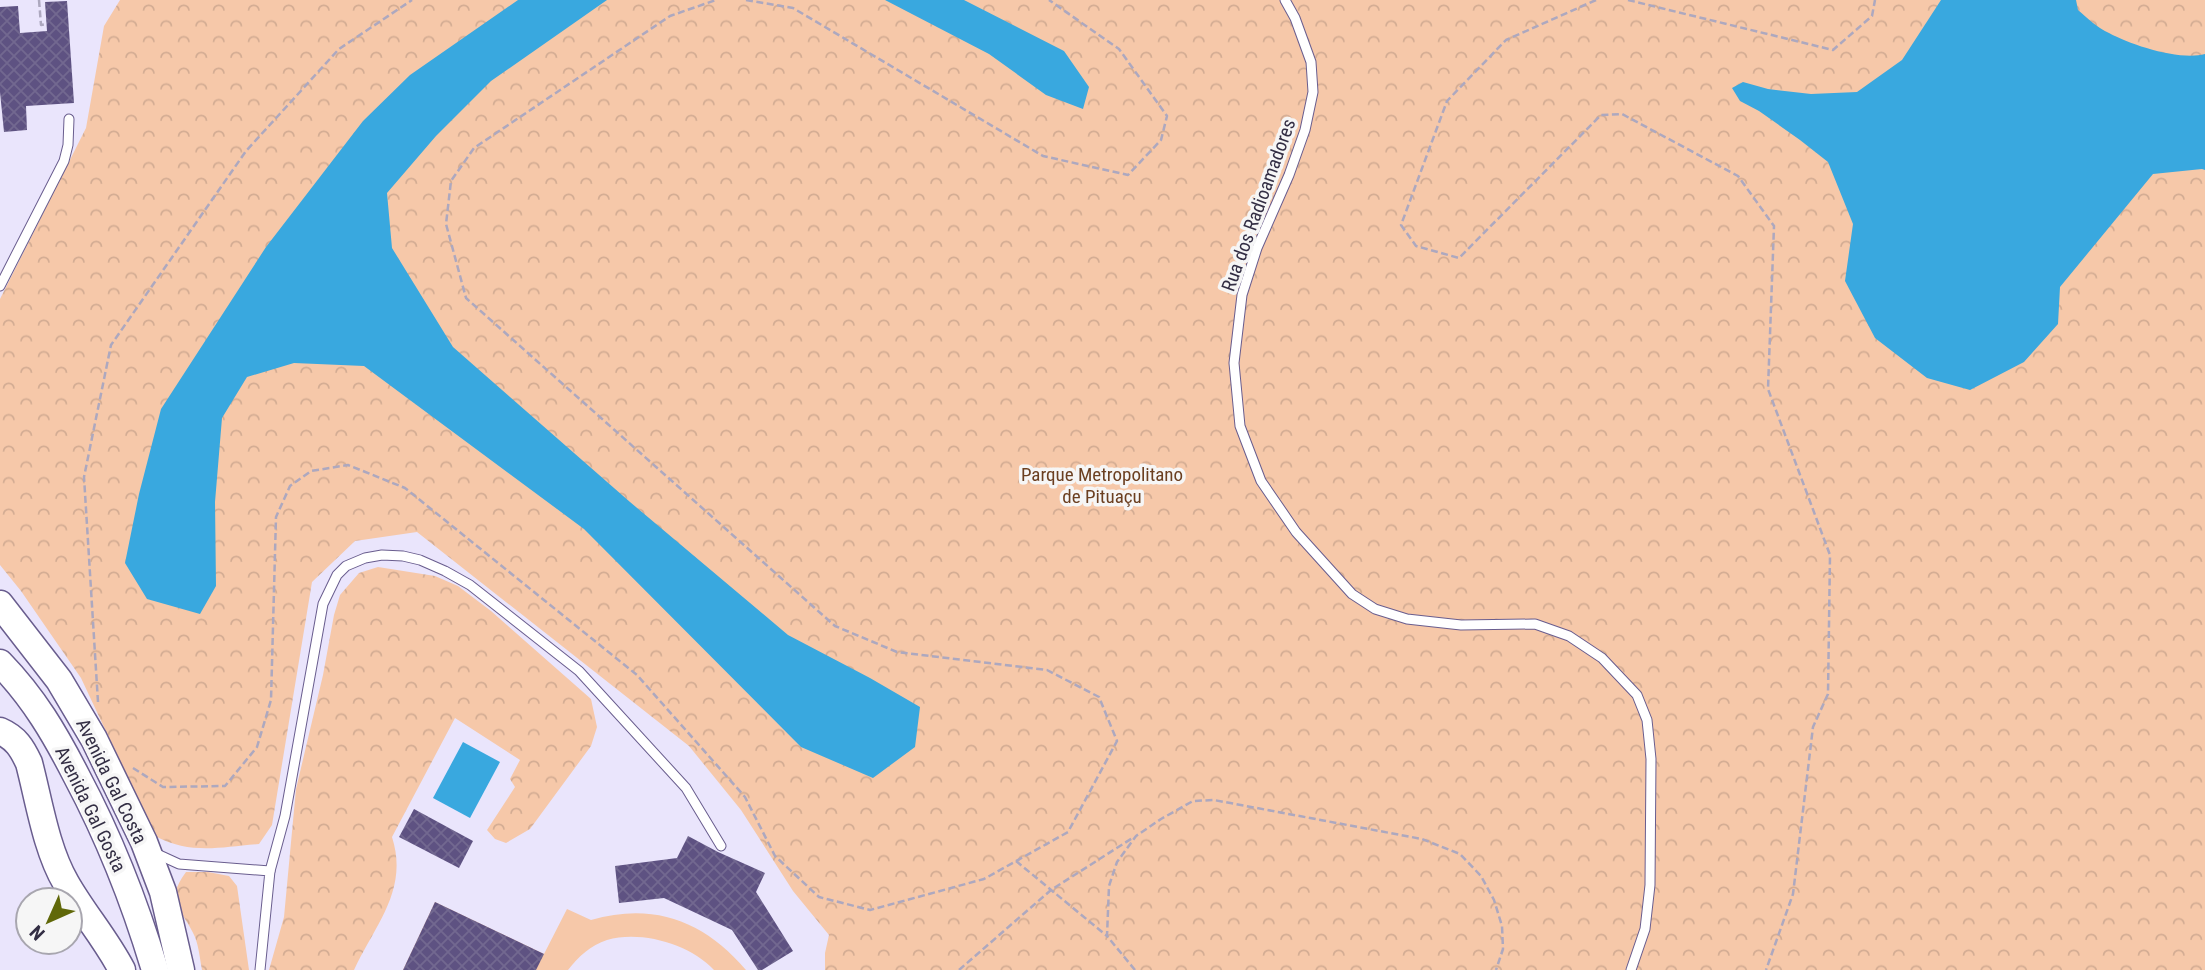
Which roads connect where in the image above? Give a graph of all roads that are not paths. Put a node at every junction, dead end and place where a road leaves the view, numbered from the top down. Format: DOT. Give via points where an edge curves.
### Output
graph roads {
  1 [pos="1285,0"];
  2 [pos="69,119"];
  3 [pos="0,286"];
  4 [pos="2,607"];
  5 [pos="0,663"];
  6 [pos="0,731"];
  7 [pos="721,846"];
  8 [pos="270,871"];
  9 [pos="171,876"];
  10 [pos="122,970"];
  11 [pos="155,970"];
  12 [pos="181,970"];
  13 [pos="260,970"];
  14 [pos="1632,970"];
  1 -- 14 [label="lane, Rua dos Radioamadores" via="1311,62 1313,92 1305,130 1242,295 1234,363 1240,426 1261,481 1296,532 1352,594 1376,609 1407,619 1461,625 1535,624 1569,636 1602,658 1637,695 1647,720 1651,759 1650,886 1645,929"];
  2 -- 3 [label="lane" via="64,161"];
  4 -- 9 [label="main road, Avenida Gal Costa" via="59,680 94,739 144,842"];
  5 -- 11 [label="main road, Avenida Gal Gosta" via="50,726 99,818"];
  6 -- 10 [label="main road" via="24,751 65,881"];
  7 -- 8 [label="lane" via="686,788 579,671 445,570 420,560 382,555 346,566 323,604 285,816"];
  8 -- 9 [label="lane"];
  8 -- 13 [label="lane"];
  9 -- 12 [label="main road, Avenida Gal Costa"];
}
